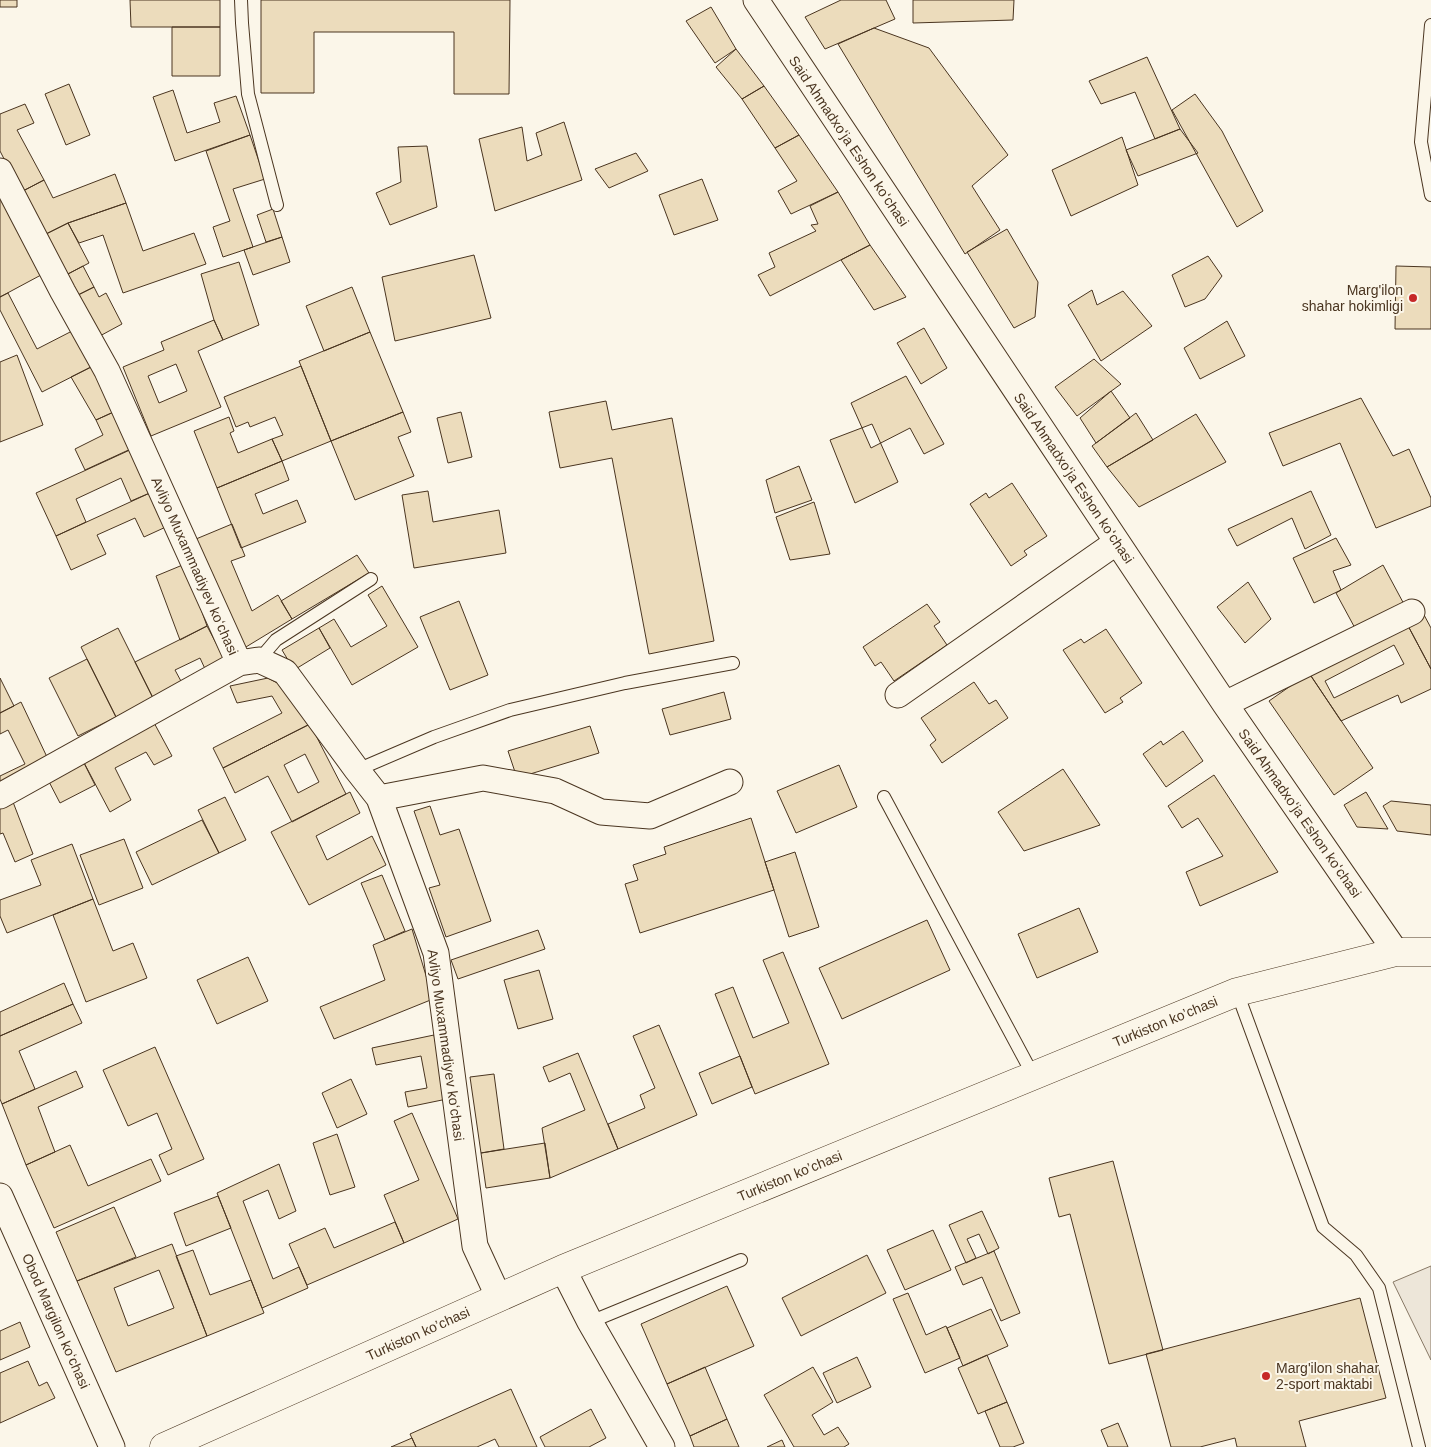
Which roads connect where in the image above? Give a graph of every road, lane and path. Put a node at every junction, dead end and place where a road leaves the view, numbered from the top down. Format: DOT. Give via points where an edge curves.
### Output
graph roads {
  1 [pos="241,0"];
  2 [pos="756,0"];
  3 [pos="1431,25"];
  4 [pos="0,170"];
  5 [pos="1431,195"];
  6 [pos="277,205"];
  7 [pos="1117,542"];
  8 [pos="371,579"];
  9 [pos="1412,612"];
  10 [pos="249,662"];
  11 [pos="733,663"];
  12 [pos="898,695"];
  13 [pos="1225,704"];
  14 [pos="356,770"];
  15 [pos="730,782"];
  16 [pos="0,796"];
  17 [pos="884,797"];
  18 [pos="379,798"];
  19 [pos="1396,952"];
  20 [pos="1431,952"];
  21 [pos="1237,992"];
  22 [pos="1033,1075"];
  23 [pos="0,1196"];
  24 [pos="741,1260"];
  25 [pos="564,1269"];
  26 [pos="499,1298"];
  27 [pos="590,1322"];
  28 [pos="112,1447"];
  29 [pos="166,1447"];
  30 [pos="662,1447"];
  31 [pos="1419,1447"];
  1 -- 6 [label="lane" via="248,94"];
  2 -- 7 [label="street, Said Ahmadxoʻja Eshon koʻchasi"];
  3 -- 5 [label="lane" via="1421,142"];
  4 -- 10 [label="street, Avliyo Muxammadiyev koʻchasi" via="62,292 107,371"];
  7 -- 12 [label="street"];
  7 -- 13 [label="street, Said Ahmadxoʻja Eshon koʻchasi"];
  8 -- 10 [label="lane" via="276,640"];
  9 -- 13 [label="street"];
  10 -- 14 [label="street, Avliyo Muxammadiyev koʻchasi" via="285,672"];
  10 -- 16 [label="street"];
  11 -- 14 [label="lane" via="510,710"];
  13 -- 19 [label="street, Said Ahmadxoʻja Eshon koʻchasi"];
  14 -- 18 [label="street, Avliyo Muxammadiyev koʻchasi"];
  15 -- 18 [label="street" via="650,816 601,812 555,791 483,778"];
  17 -- 22 [label="lane"];
  18 -- 26 [label="street, Avliyo Muxammadiyev koʻchasi" via="436,953 475,1246"];
  19 -- 20 [label="main road, Turkiston ko’chasi"];
  19 -- 21 [label="main road, Turkiston ko’chasi"];
  21 -- 22 [label="main road, Turkiston ko’chasi"];
  21 -- 31 [label="lane" via="1323,1226 1356,1255 1379,1288"];
  22 -- 25 [label="main road, Turkiston ko’chasi"];
  23 -- 28 [label="street, Obod Margilon koʻchasi"];
  24 -- 27 [label="lane"];
  25 -- 26 [label="main road, Turkiston ko’chasi"];
  25 -- 27 [label="street"];
  26 -- 29 [label="main road, Turkiston ko’chasi"];
  27 -- 30 [label="street"];
}
